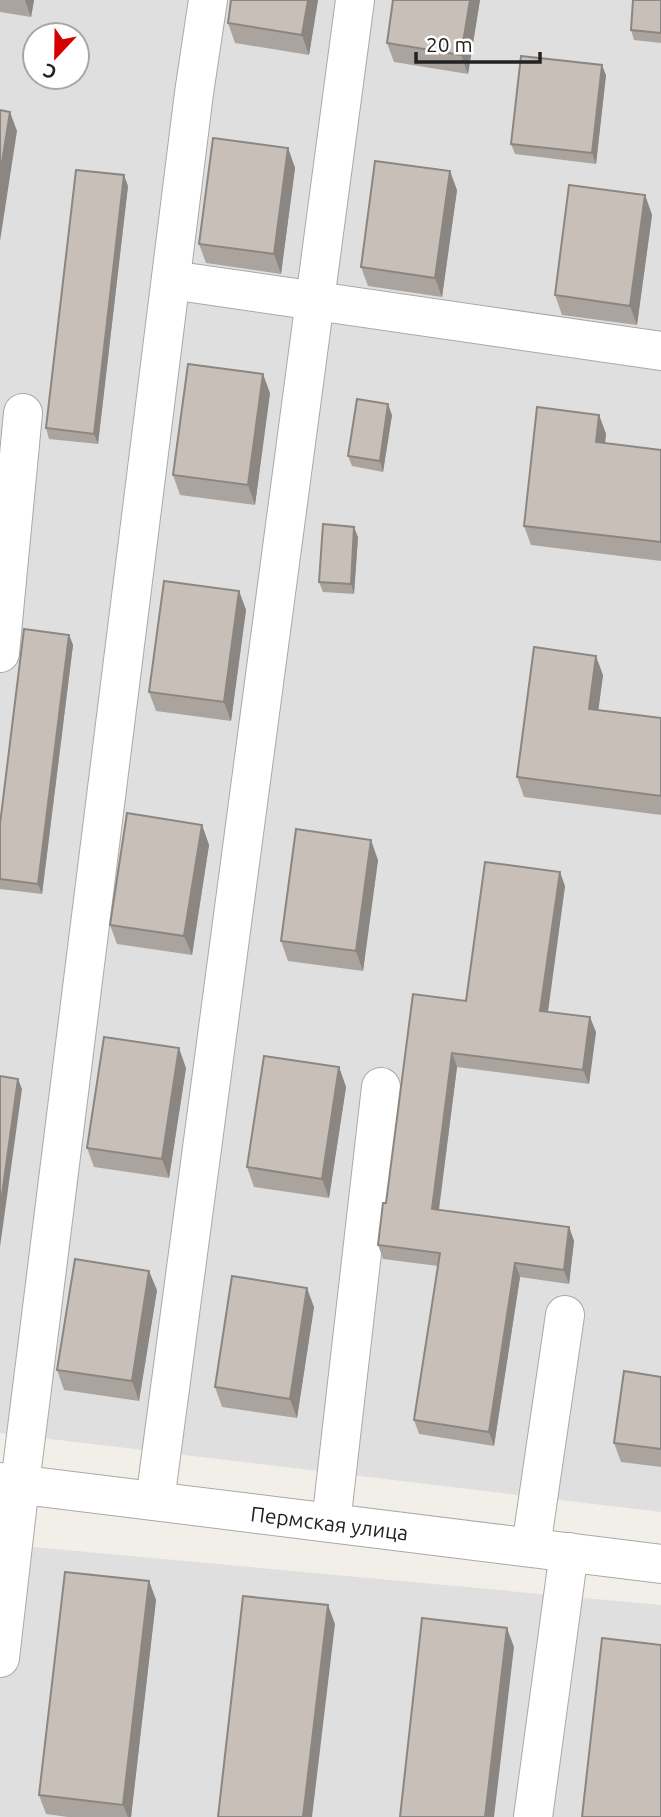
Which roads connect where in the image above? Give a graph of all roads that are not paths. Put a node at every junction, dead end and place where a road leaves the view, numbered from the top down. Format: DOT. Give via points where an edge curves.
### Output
graph roads {
  1 [pos="208,0"];
  2 [pos="355,0"];
  3 [pos="171,280"];
  4 [pos="315,301"];
  5 [pos="661,351"];
  6 [pos="23,413"];
  7 [pos="0,653"];
  8 [pos="381,1087"];
  9 [pos="565,1315"];
  10 [pos="10,1483"];
  11 [pos="155,1501"];
  12 [pos="331,1523"];
  13 [pos="531,1547"];
  14 [pos="569,1552"];
  15 [pos="661,1564"];
  16 [pos="0,1658"];
  17 [pos="533,1817"];
  1 -- 3 [label="street"];
  2 -- 4 [label="street"];
  3 -- 4 [label="street"];
  3 -- 10 [label="street"];
  4 -- 5 [label="street"];
  4 -- 11 [label="street"];
  6 -- 7 [label="street"];
  8 -- 12 [label="street"];
  9 -- 13 [label="street"];
  10 -- 11 [label="street, Пермская улица"];
  10 -- 16 [label="street"];
  11 -- 12 [label="street, Пермская улица"];
  12 -- 13 [label="street, Пермская улица"];
  13 -- 14 [label="street, Пермская улица"];
  14 -- 15 [label="street, Пермская улица"];
  14 -- 17 [label="street"];
}
